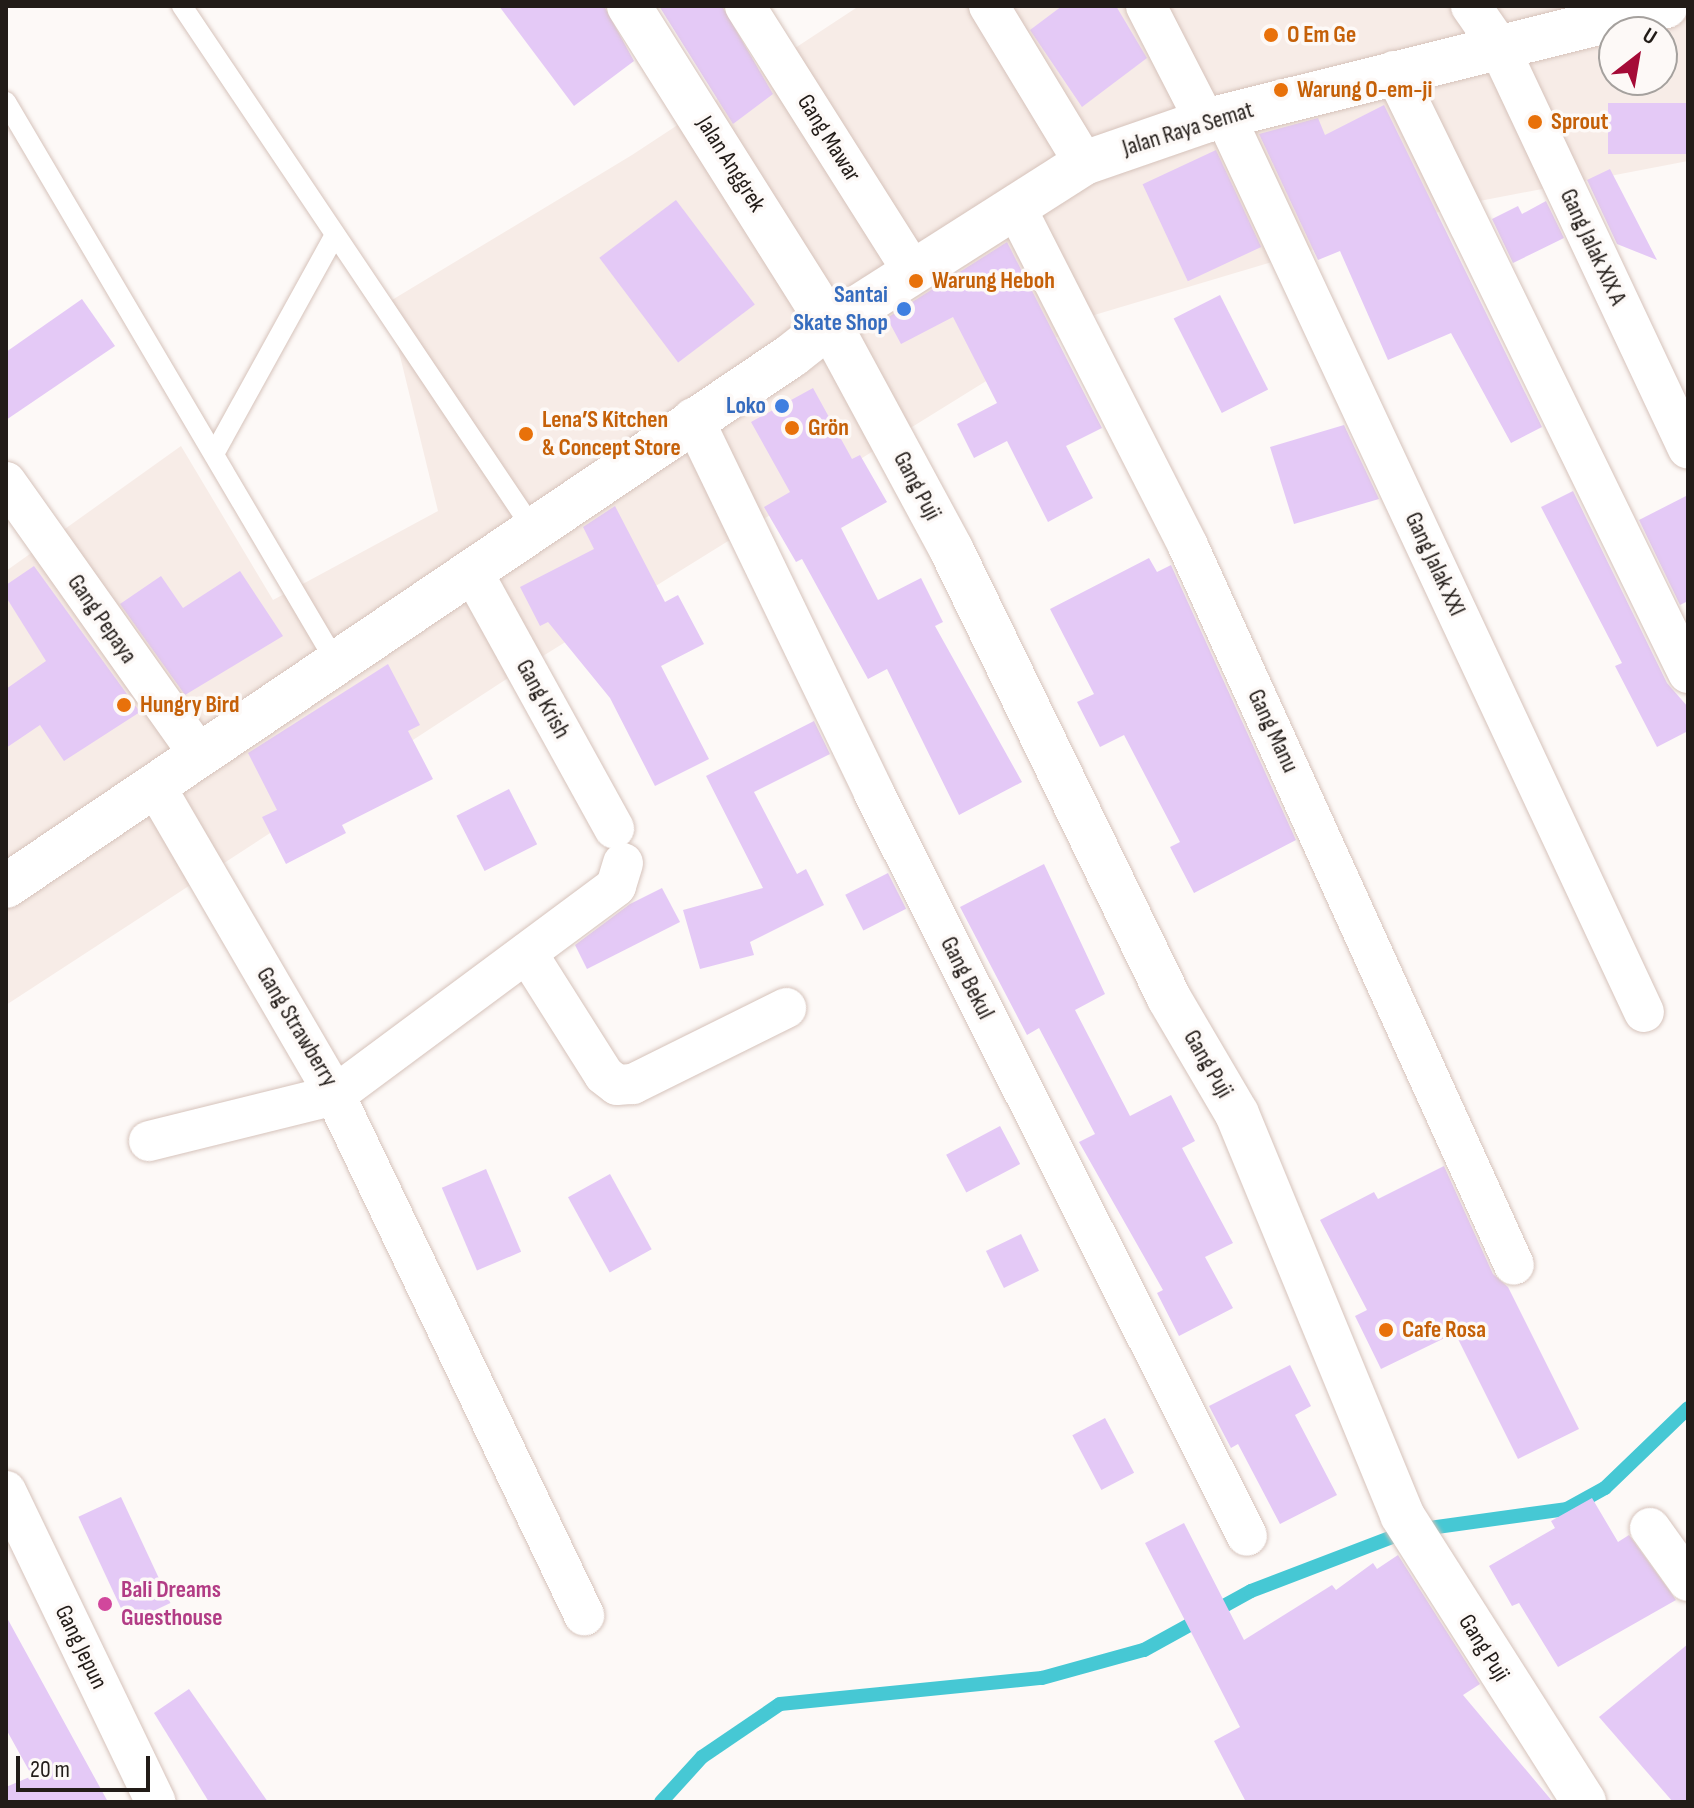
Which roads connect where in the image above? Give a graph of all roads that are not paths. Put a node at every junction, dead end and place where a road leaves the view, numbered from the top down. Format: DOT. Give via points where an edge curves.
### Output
graph roads {
  1 [pos="182,6"];
  2 [pos="629,6"];
  3 [pos="745,6"];
  4 [pos="989,6"];
  5 [pos="1146,6"];
  6 [pos="1471,6"];
  7 [pos="1666,6"];
  8 [pos="1498,45"];
  9 [pos="1394,71"];
  10 [pos="6,102"];
  11 [pos="1215,118"];
  12 [pos="1084,163"];
  13 [pos="1015,206"];
  14 [pos="335,235"];
  15 [pos="912,270"];
  16 [pos="830,325"];
  17 [pos="693,418"];
  18 [pos="1688,448"];
  19 [pos="214,454"];
  20 [pos="6,482"];
  21 [pos="533,529"];
  22 [pos="472,571"];
  23 [pos="337,664"];
  24 [pos="1688,673"];
  25 [pos="199,755"];
  26 [pos="154,784"];
  27 [pos="618,859"];
  28 [pos="6,886"];
  29 [pos="527,953"];
  30 [pos="786,1008"];
  31 [pos="1644,1012"];
  32 [pos="335,1095"];
  33 [pos="149,1141"];
  34 [pos="1514,1265"];
  35 [pos="6,1491"];
  36 [pos="1650,1528"];
  37 [pos="1247,1536"];
  38 [pos="1688,1581"];
  39 [pos="584,1615"];
  40 [pos="156,1802"];
  41 [pos="1584,1802"];
  1 -- 14 [label="lane"];
  2 -- 16 [label="street, Jalan Anggrek"];
  3 -- 15 [label="street, Gang Mawar"];
  4 -- 12 [label="street"];
  5 -- 11 [label="street, Gang Jalak XXI"];
  6 -- 8 [label="street, Gang Jalak XIX A"];
  7 -- 8 [label="street, Jalan Raya Semat"];
  8 -- 9 [label="street, Jalan Raya Semat"];
  8 -- 18 [label="street, Gang Jalak XIX A"];
  9 -- 11 [label="street, Jalan Raya Semat"];
  9 -- 24 [label="street"];
  10 -- 19 [label="lane"];
  11 -- 12 [label="street, Jalan Raya Semat"];
  11 -- 31 [label="street, Gang Jalak XXI"];
  12 -- 13 [label="street, Jalan Raya Semat"];
  13 -- 15 [label="street, Jalan Raya Semat"];
  13 -- 34 [label="street, Gang Manu" via="1188,546"];
  14 -- 19 [label="lane"];
  14 -- 21 [label="lane"];
  15 -- 16 [label="street, Jalan Raya Semat"];
  16 -- 17 [label="street, Jalan Raya Semat"];
  16 -- 41 [label="street, Gang Puji" via="951,549 1169,998 1237,1114 1402,1515"];
  17 -- 21 [label="street, Jalan Raya Semat"];
  17 -- 37 [label="street, Gang Bekul" via="874,793"];
  19 -- 23 [label="lane"];
  20 -- 25 [label="street, Gang Pepaya"];
  21 -- 22 [label="street, Jalan Raya Semat"];
  22 -- 23 [label="street, Jalan Raya Semat"];
  22 -- 27 [label="street, Gang Krish"];
  23 -- 25 [label="street, Jalan Raya Semat"];
  25 -- 26 [label="street, Jalan Raya Semat"];
  26 -- 28 [label="street, Jalan Raya Semat"];
  26 -- 32 [label="street, Gang Strawberry"];
  27 -- 29 [label="street, Gang Strawberry"];
  29 -- 30 [label="street" via="604,1075 617,1085 633,1084"];
  29 -- 32 [label="street, Gang Strawberry"];
  32 -- 33 [label="street"];
  32 -- 39 [label="street"];
  35 -- 40 [label="street, Gang Jepun"];
  36 -- 38 [label="street"];
}
